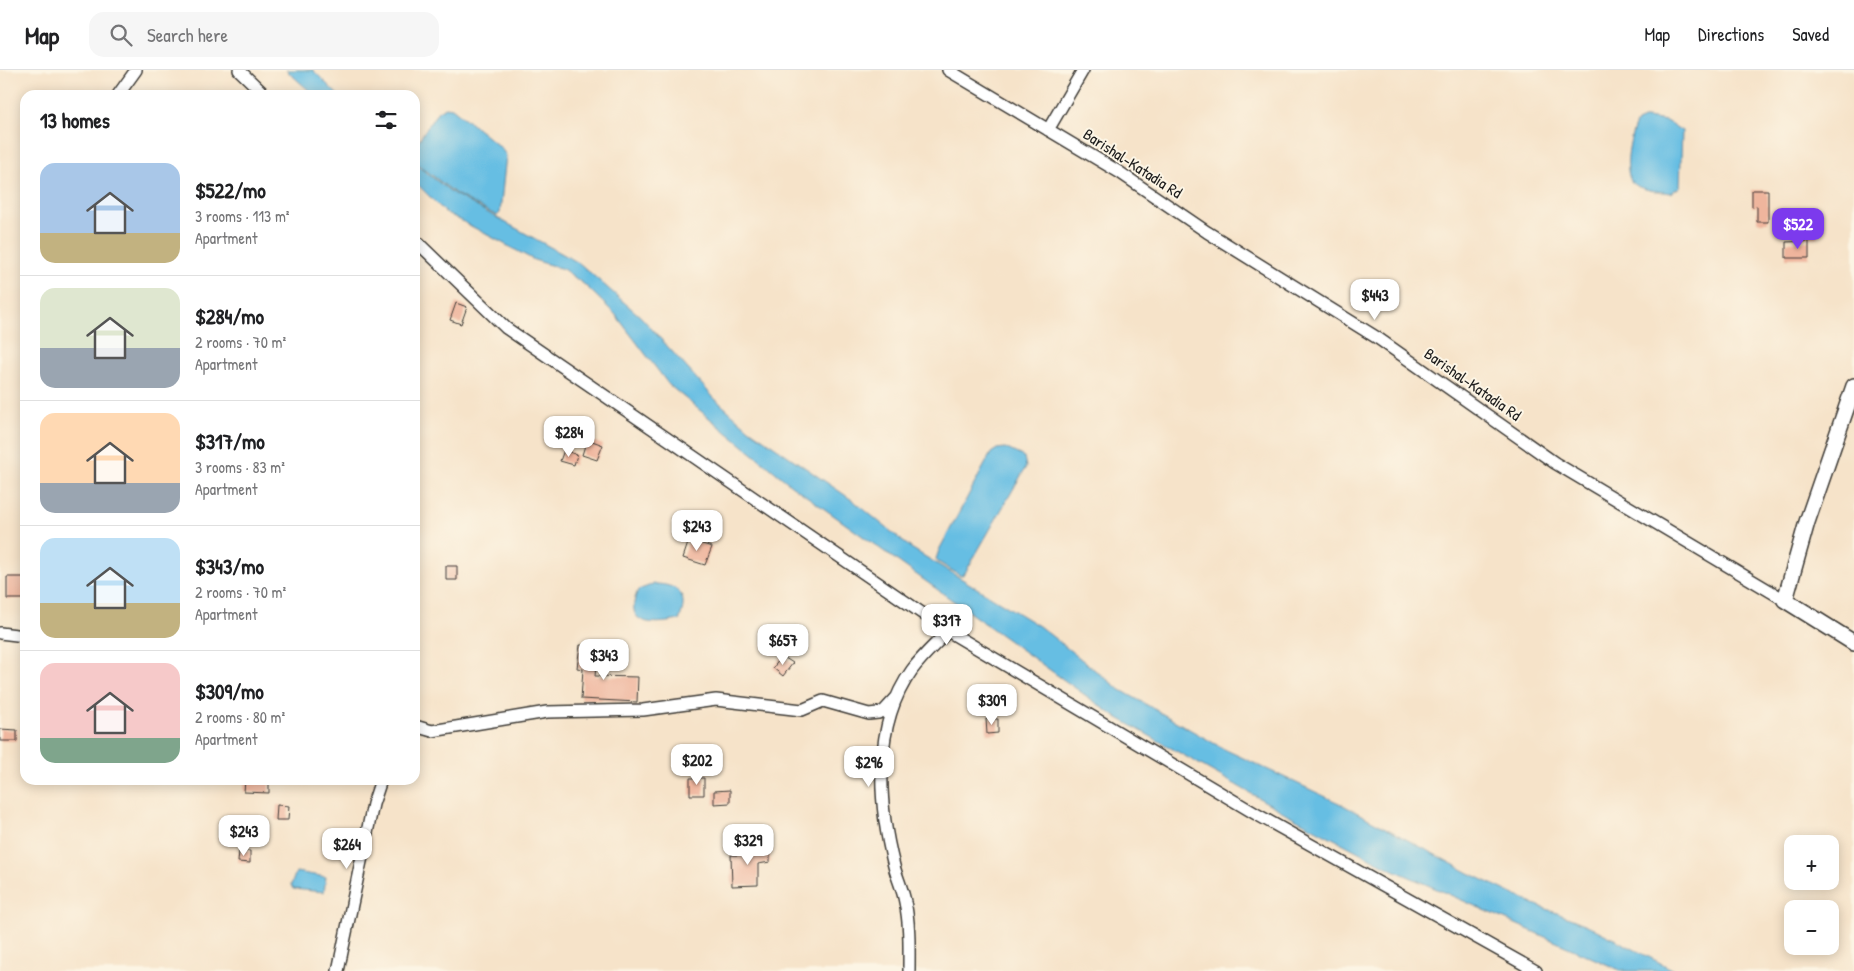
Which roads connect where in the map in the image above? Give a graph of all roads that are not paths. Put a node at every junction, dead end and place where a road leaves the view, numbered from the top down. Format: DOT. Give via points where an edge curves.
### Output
graph roads {
  1 [pos="136,70"];
  2 [pos="239,70"];
  3 [pos="948,70"];
  4 [pos="1083,70"];
  5 [pos="122,90"];
  6 [pos="260,90"];
  7 [pos="1048,130"];
  8 [pos="420,245"];
  9 [pos="1854,386"];
  10 [pos="1785,600"];
  11 [pos="948,631"];
  12 [pos="0,634"];
  13 [pos="20,636"];
  14 [pos="1854,643"];
  15 [pos="896,698"];
  16 [pos="420,727"];
  17 [pos="379,785"];
  18 [pos="338,971"];
  19 [pos="909,971"];
  20 [pos="1536,971"];
  1 -- 5 [label="street"];
  2 -- 6 [label="street"];
  3 -- 7 [label="street, Barishal-Katadia Rd"];
  4 -- 7 [label="street"];
  7 -- 10 [label="street, Barishal-Katadia Rd" via="1379,339 1555,463"];
  8 -- 11 [label="street" via="506,328"];
  9 -- 10 [label="main road" via="1807,522"];
  10 -- 14 [label="main road, Barishal-Katadia Rd"];
  11 -- 15 [label="street" via="912,670"];
  11 -- 20 [label="street" via="1256,814"];
  12 -- 13 [label="street"];
  15 -- 16 [label="street" via="878,714 823,701 802,710 716,700 643,710 547,712 432,731"];
  15 -- 19 [label="street" via="889,718 882,764 882,795 894,866 905,902"];
  17 -- 18 [label="street"];
}
